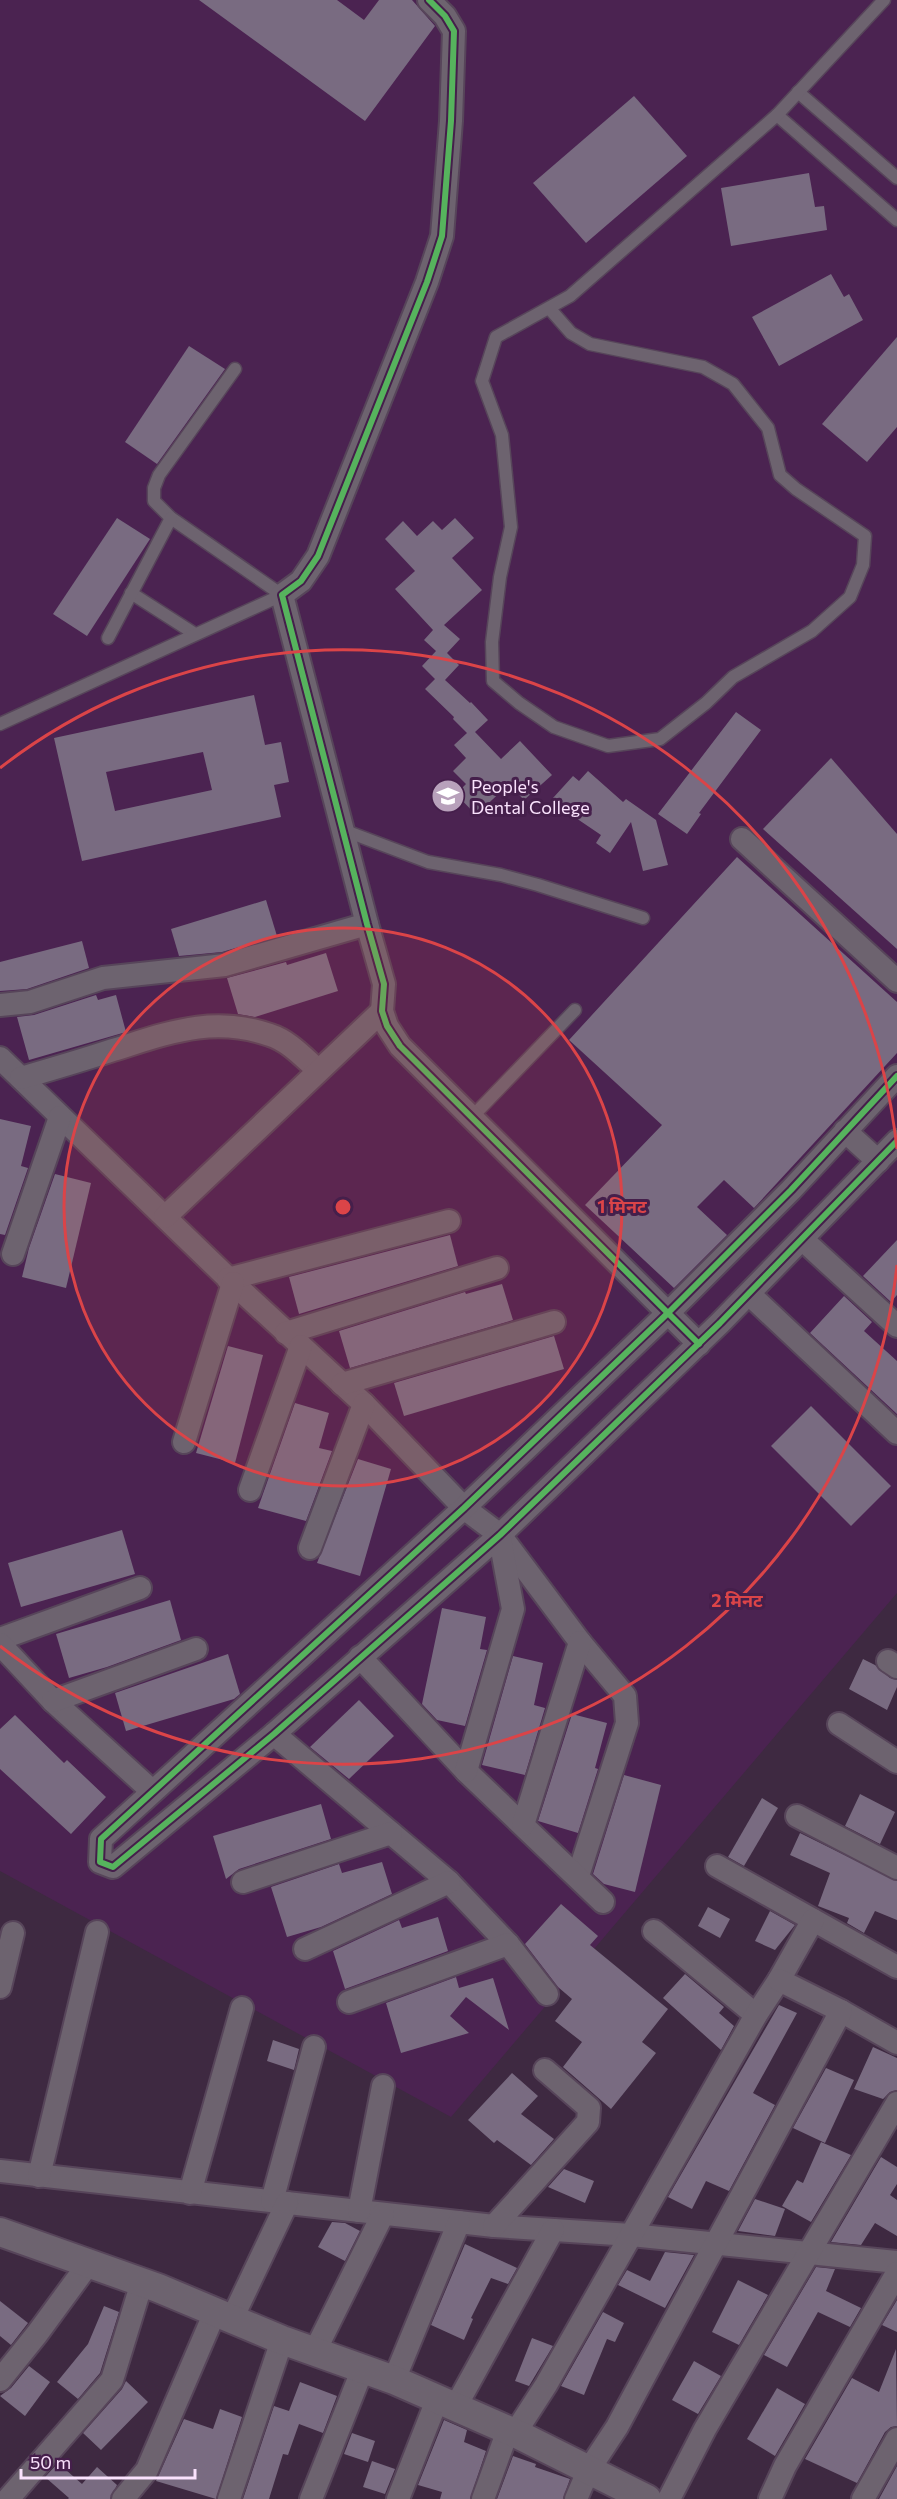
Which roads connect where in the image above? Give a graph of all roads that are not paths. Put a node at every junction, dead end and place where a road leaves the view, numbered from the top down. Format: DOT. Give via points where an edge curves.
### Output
graph roads {
  1 [pos="429,0"];
  2 [pos="884,0"];
  3 [pos="798,92"];
  4 [pos="777,115"];
  5 [pos="897,178"];
  6 [pos="897,220"];
  7 [pos="549,308"];
  8 [pos="235,369"];
  9 [pos="171,518"];
  10 [pos="131,593"];
  11 [pos="282,595"];
  12 [pos="195,634"];
  13 [pos="108,638"];
  14 [pos="0,724"];
  15 [pos="343,830"];
  16 [pos="742,839"];
  17 [pos="643,918"];
  18 [pos="367,924"];
  19 [pos="897,981"];
  20 [pos="0,1005"];
  21 [pos="575,1010"];
  22 [pos="382,1011"];
  23 [pos="0,1058"];
  24 [pos="318,1070"];
  25 [pos="897,1076"];
  26 [pos="21,1078"];
  27 [pos="60,1117"];
  28 [pos="472,1117"];
  29 [pos="845,1131"];
  30 [pos="897,1141"];
  31 [pos="878,1161"];
  32 [pos="165,1216"];
  33 [pos="448,1221"];
  34 [pos="803,1240"];
  35 [pos="13,1254"];
  36 [pos="497,1268"];
  37 [pos="231,1281"];
  38 [pos="749,1294"];
  39 [pos="668,1313"];
  40 [pos="554,1322"];
  41 [pos="897,1326"];
  42 [pos="293,1340"];
  43 [pos="699,1344"];
  44 [pos="342,1384"];
  45 [pos="364,1404"];
  46 [pos="897,1433"];
  47 [pos="183,1442"];
  48 [pos="250,1490"];
  49 [pos="464,1508"];
  50 [pos="500,1535"];
  51 [pos="310,1548"];
  52 [pos="140,1588"];
  53 [pos="0,1639"];
  54 [pos="580,1642"];
  55 [pos="0,1644"];
  56 [pos="196,1649"];
  57 [pos="360,1657"];
  58 [pos="53,1701"];
  59 [pos="840,1724"];
  60 [pos="274,1734"];
  61 [pos="897,1762"];
  62 [pos="466,1771"];
  63 [pos="152,1791"];
  64 [pos="797,1815"];
  65 [pos="523,1825"];
  66 [pos="391,1833"];
  67 [pos="717,1866"];
  68 [pos="897,1868"];
  69 [pos="578,1876"];
  70 [pos="243,1882"];
  71 [pos="449,1882"];
  72 [pos="603,1902"];
  73 [pos="813,1920"];
  74 [pos="654,1931"];
  75 [pos="97,1932"];
  76 [pos="13,1933"];
  77 [pos="508,1944"];
  78 [pos="305,1949"];
  79 [pos="897,1967"];
  80 [pos="779,1980"];
  81 [pos="0,1987"];
  82 [pos="548,1994"];
  83 [pos="349,2002"];
  84 [pos="242,2008"];
  85 [pos="841,2011"];
  86 [pos="756,2015"];
  87 [pos="897,2043"];
  88 [pos="314,2047"];
  89 [pos="545,2070"];
  90 [pos="384,2086"];
  91 [pos="897,2103"];
  92 [pos="0,2171"];
  93 [pos="39,2176"];
  94 [pos="190,2193"];
  95 [pos="279,2202"];
  96 [pos="359,2211"];
  97 [pos="383,2214"];
  98 [pos="459,2222"];
  99 [pos="494,2226"];
  100 [pos="553,2230"];
  101 [pos="1,2235"];
  102 [pos="631,2235"];
  103 [pos="714,2243"];
  104 [pos="808,2253"];
  105 [pos="897,2262"];
  106 [pos="89,2263"];
  107 [pos="897,2273"];
  108 [pos="142,2282"];
  109 [pos="224,2316"];
  110 [pos="282,2340"];
  111 [pos="315,2351"];
  112 [pos="363,2368"];
  113 [pos="0,2380"];
  114 [pos="394,2380"];
  115 [pos="446,2403"];
  116 [pos="511,2432"];
  117 [pos="897,2439"];
  118 [pos="588,2471"];
  119 [pos="8,2499"];
  120 [pos="123,2499"];
  121 [pos="228,2499"];
  122 [pos="311,2499"];
  123 [pos="398,2499"];
  124 [pos="483,2499"];
  125 [pos="576,2499"];
  126 [pos="647,2499"];
  127 [pos="669,2499"];
  128 [pos="770,2499"];
  129 [pos="863,2499"];
  1 -- 11 [label="street" via="454,31 442,236 428,282 318,556 301,581"];
  2 -- 3 [label="lane"];
  3 -- 4 [label="lane"];
  3 -- 5 [label="lane"];
  4 -- 6 [label="lane"];
  4 -- 7 [label="lane" via="570,296"];
  7 -- 7 [label="lane" via="496,337 483,381 502,435 511,527 492,642 493,681 554,727 608,746 660,739 733,677 812,631 850,597 863,565 865,536 780,475 768,428 733,384 703,367 590,344 571,333"];
  8 -- 9 [label="lane" via="159,475 154,501"];
  9 -- 10 [label="lane"];
  9 -- 11 [label="lane"];
  10 -- 12 [label="lane"];
  10 -- 13 [label="lane"];
  11 -- 12 [label="lane"];
  11 -- 15 [label="street"];
  12 -- 14 [label="lane"];
  15 -- 17 [label="lane" via="428,862 538,885"];
  15 -- 18 [label="street"];
  16 -- 19 [label="street"];
  18 -- 20 [label="street" via="225,965 103,978 30,1002"];
  18 -- 22 [label="street" via="384,984"];
  21 -- 28 [label="lane"];
  22 -- 24 [label="street"];
  22 -- 28 [label="street" via="400,1046"];
  23 -- 26 [label="street"];
  24 -- 26 [label="street" via="272,1035 223,1025 162,1033"];
  24 -- 32 [label="street"];
  25 -- 29 [label="street"];
  26 -- 27 [label="street"];
  27 -- 32 [label="street"];
  27 -- 35 [label="street"];
  28 -- 39 [label="street"];
  29 -- 31 [label="street"];
  29 -- 39 [label="street"];
  30 -- 31 [label="street"];
  31 -- 34 [label="street"];
  32 -- 37 [label="street"];
  33 -- 37 [label="street"];
  34 -- 38 [label="street"];
  34 -- 41 [label="street"];
  36 -- 42 [label="street"];
  37 -- 42 [label="street"];
  37 -- 47 [label="street"];
  38 -- 43 [label="street"];
  38 -- 46 [label="street"];
  39 -- 43 [label="street"];
  39 -- 49 [label="street"];
  40 -- 44 [label="street"];
  42 -- 44 [label="street"];
  42 -- 48 [label="street"];
  43 -- 50 [label="street"];
  44 -- 45 [label="street"];
  45 -- 49 [label="street"];
  45 -- 51 [label="street"];
  49 -- 50 [label="street"];
  49 -- 63 [label="street"];
  50 -- 54 [label="street"];
  50 -- 57 [label="street"];
  50 -- 62 [label="street" via="513,1609"];
  52 -- 53 [label="street"];
  54 -- 65 [label="street"];
  54 -- 69 [label="street" via="625,1695 627,1723"];
  55 -- 58 [label="street"];
  56 -- 58 [label="street"];
  57 -- 60 [label="street"];
  57 -- 62 [label="street"];
  58 -- 63 [label="street"];
  59 -- 61 [label="street"];
  60 -- 63 [label="street" via="114,1867 100,1862 101,1839"];
  60 -- 66 [label="street"];
  62 -- 65 [label="street"];
  64 -- 68 [label="street"];
  65 -- 69 [label="street"];
  66 -- 70 [label="street"];
  66 -- 71 [label="street"];
  67 -- 73 [label="street"];
  69 -- 72 [label="street"];
  71 -- 77 [label="street"];
  71 -- 78 [label="street"];
  73 -- 79 [label="street"];
  73 -- 80 [label="street"];
  74 -- 86 [label="street"];
  75 -- 93 [label="street"];
  76 -- 81 [label="street"];
  77 -- 82 [label="street"];
  77 -- 83 [label="street"];
  80 -- 85 [label="street"];
  80 -- 86 [label="street"];
  84 -- 94 [label="street"];
  85 -- 87 [label="street"];
  85 -- 103 [label="street"];
  86 -- 102 [label="street"];
  88 -- 95 [label="street"];
  89 -- 99 [label="street" via="590,2108 588,2122"];
  90 -- 96 [label="street"];
  91 -- 104 [label="street"];
  92 -- 93 [label="street"];
  93 -- 94 [label="street"];
  94 -- 95 [label="street"];
  95 -- 96 [label="street"];
  95 -- 109 [label="street"];
  96 -- 97 [label="street"];
  97 -- 98 [label="street"];
  97 -- 111 [label="street"];
  98 -- 99 [label="street"];
  98 -- 114 [label="street"];
  99 -- 100 [label="street"];
  100 -- 102 [label="street"];
  100 -- 115 [label="street"];
  101 -- 106 [label="street"];
  102 -- 103 [label="street"];
  102 -- 116 [label="street" via="546,2385"];
  103 -- 104 [label="street"];
  103 -- 118 [label="street" via="617,2427"];
  104 -- 105 [label="street"];
  104 -- 127 [label="street" via="705,2429"];
  106 -- 108 [label="street"];
  106 -- 113 [label="street"];
  107 -- 128 [label="street"];
  108 -- 109 [label="street"];
  108 -- 119 [label="street" via="112,2380"];
  109 -- 110 [label="street"];
  109 -- 120 [label="street" via="147,2470"];
  110 -- 111 [label="street"];
  110 -- 121 [label="street"];
  111 -- 112 [label="street"];
  112 -- 114 [label="street"];
  112 -- 122 [label="street"];
  114 -- 115 [label="street"];
  115 -- 116 [label="street"];
  115 -- 123 [label="street"];
  116 -- 118 [label="street"];
  116 -- 124 [label="street"];
  117 -- 129 [label="street"];
  118 -- 125 [label="street"];
  118 -- 126 [label="street"];
}
